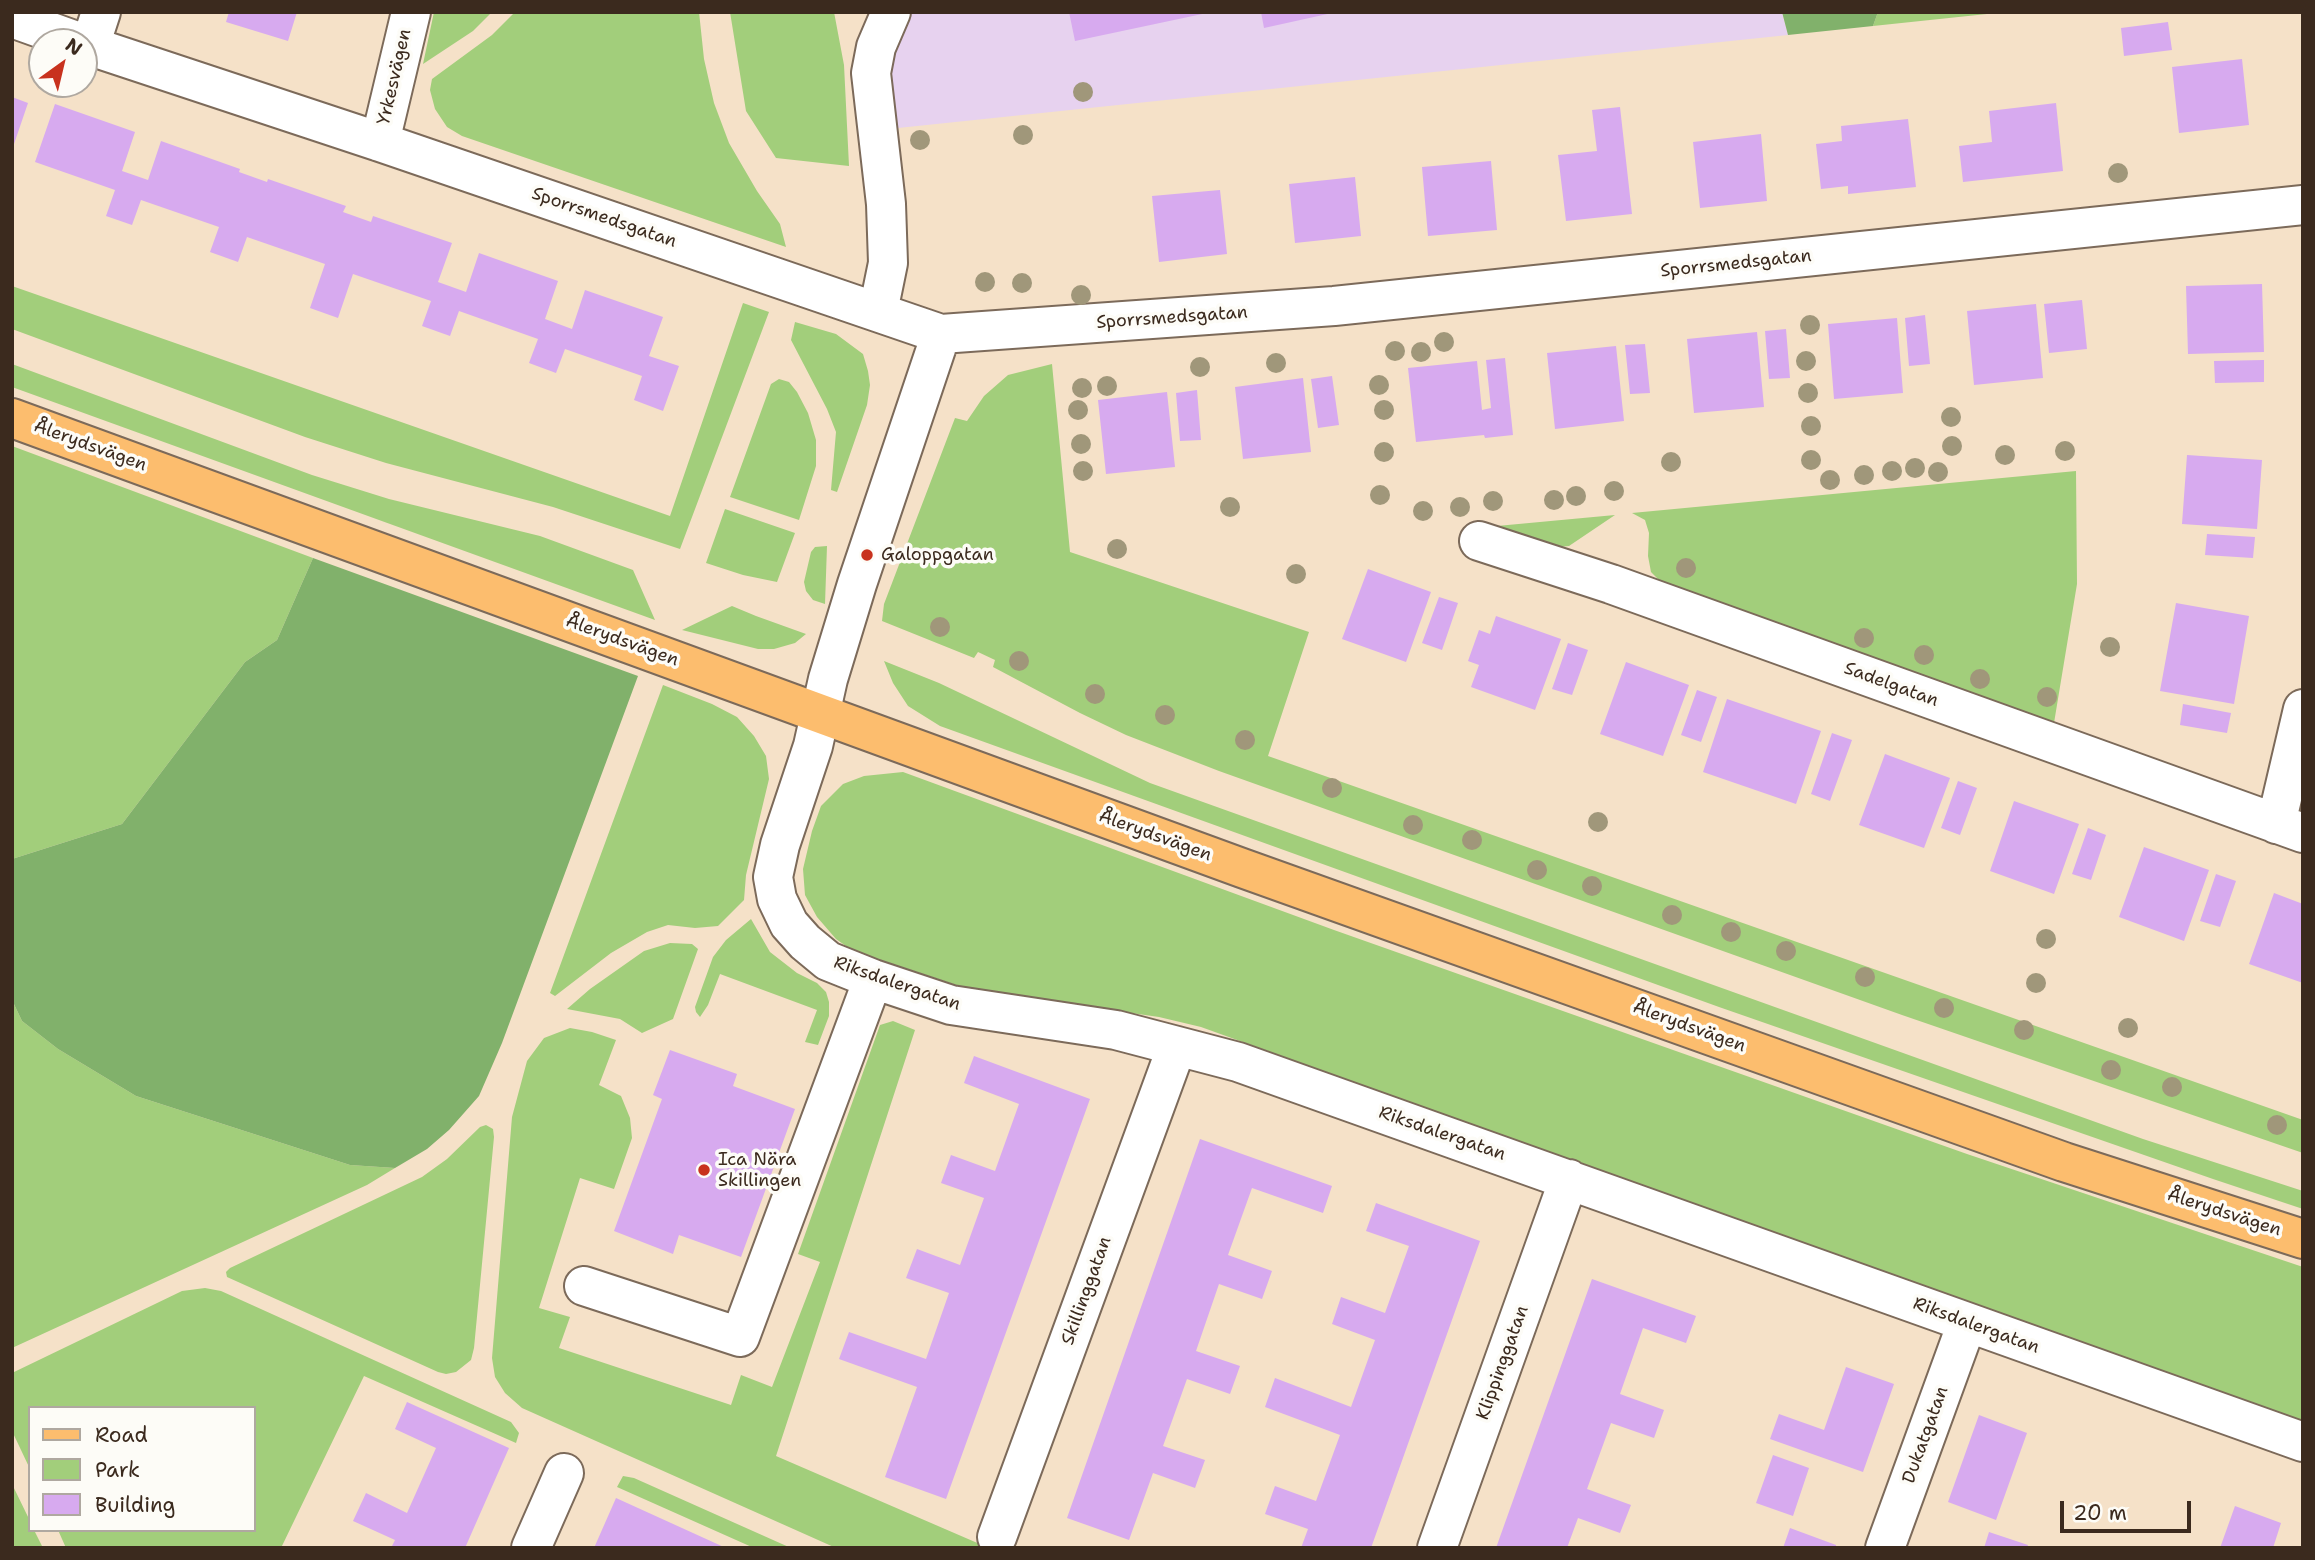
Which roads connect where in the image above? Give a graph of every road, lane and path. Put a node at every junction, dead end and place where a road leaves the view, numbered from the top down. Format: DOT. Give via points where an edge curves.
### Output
graph roads {
  1 [pos="411,12"];
  2 [pos="891,12"];
  3 [pos="12,18"];
  4 [pos="55,28"];
  5 [pos="98,39"];
  6 [pos="380,142"];
  7 [pos="2303,205"];
  8 [pos="878,313"];
  9 [pos="942,334"];
  10 [pos="12,418"];
  11 [pos="1479,541"];
  12 [pos="2303,709"];
  13 [pos="820,713"];
  14 [pos="2290,829"];
  15 [pos="873,979"];
  16 [pos="1177,1046"];
  17 [pos="1569,1179"];
  18 [pos="2303,1239"];
  19 [pos="584,1286"];
  20 [pos="1967,1323"];
  21 [pos="2303,1442"];
  22 [pos="564,1473"];
  23 [pos="997,1536"];
  24 [pos="531,1548"];
  25 [pos="1437,1548"];
  26 [pos="1885,1548"];
  1 -- 6 [label="street, Yrkesvägen"];
  2 -- 8 [label="street" via="871,73 888,263"];
  3 -- 4 [label="street, Sporrsmedsgatan"];
  5 -- 6 [label="street, Sporrsmedsgatan"];
  6 -- 8 [label="street, Sporrsmedsgatan"];
  7 -- 9 [label="street, Sporrsmedsgatan" via="1334,306"];
  8 -- 9 [label="street, Sporrsmedsgatan"];
  9 -- 13 [label="street" via="857,584"];
  10 -- 13 [label="main road, Ålerydsvägen"];
  11 -- 14 [label="street, Sadelgatan" via="1622,588"];
  12 -- 14 [label="street"];
  13 -- 15 [label="street, Riksdalergatan" via="780,845 774,877 777,899 789,924 828,961"];
  13 -- 18 [label="main road, Ålerydsvägen" via="2051,1157"];
  15 -- 16 [label="street, Riksdalergatan" via="951,1005 1116,1030"];
  15 -- 19 [label="street" via="740,1337"];
  16 -- 17 [label="street, Riksdalergatan" via="1238,1062"];
  16 -- 23 [label="street, Skillinggatan"];
  17 -- 20 [label="street, Riksdalergatan"];
  17 -- 25 [label="street, Klippinggatan"];
  20 -- 21 [label="street, Riksdalergatan"];
  20 -- 26 [label="street, Dukatgatan"];
  22 -- 24 [label="street"];
}
